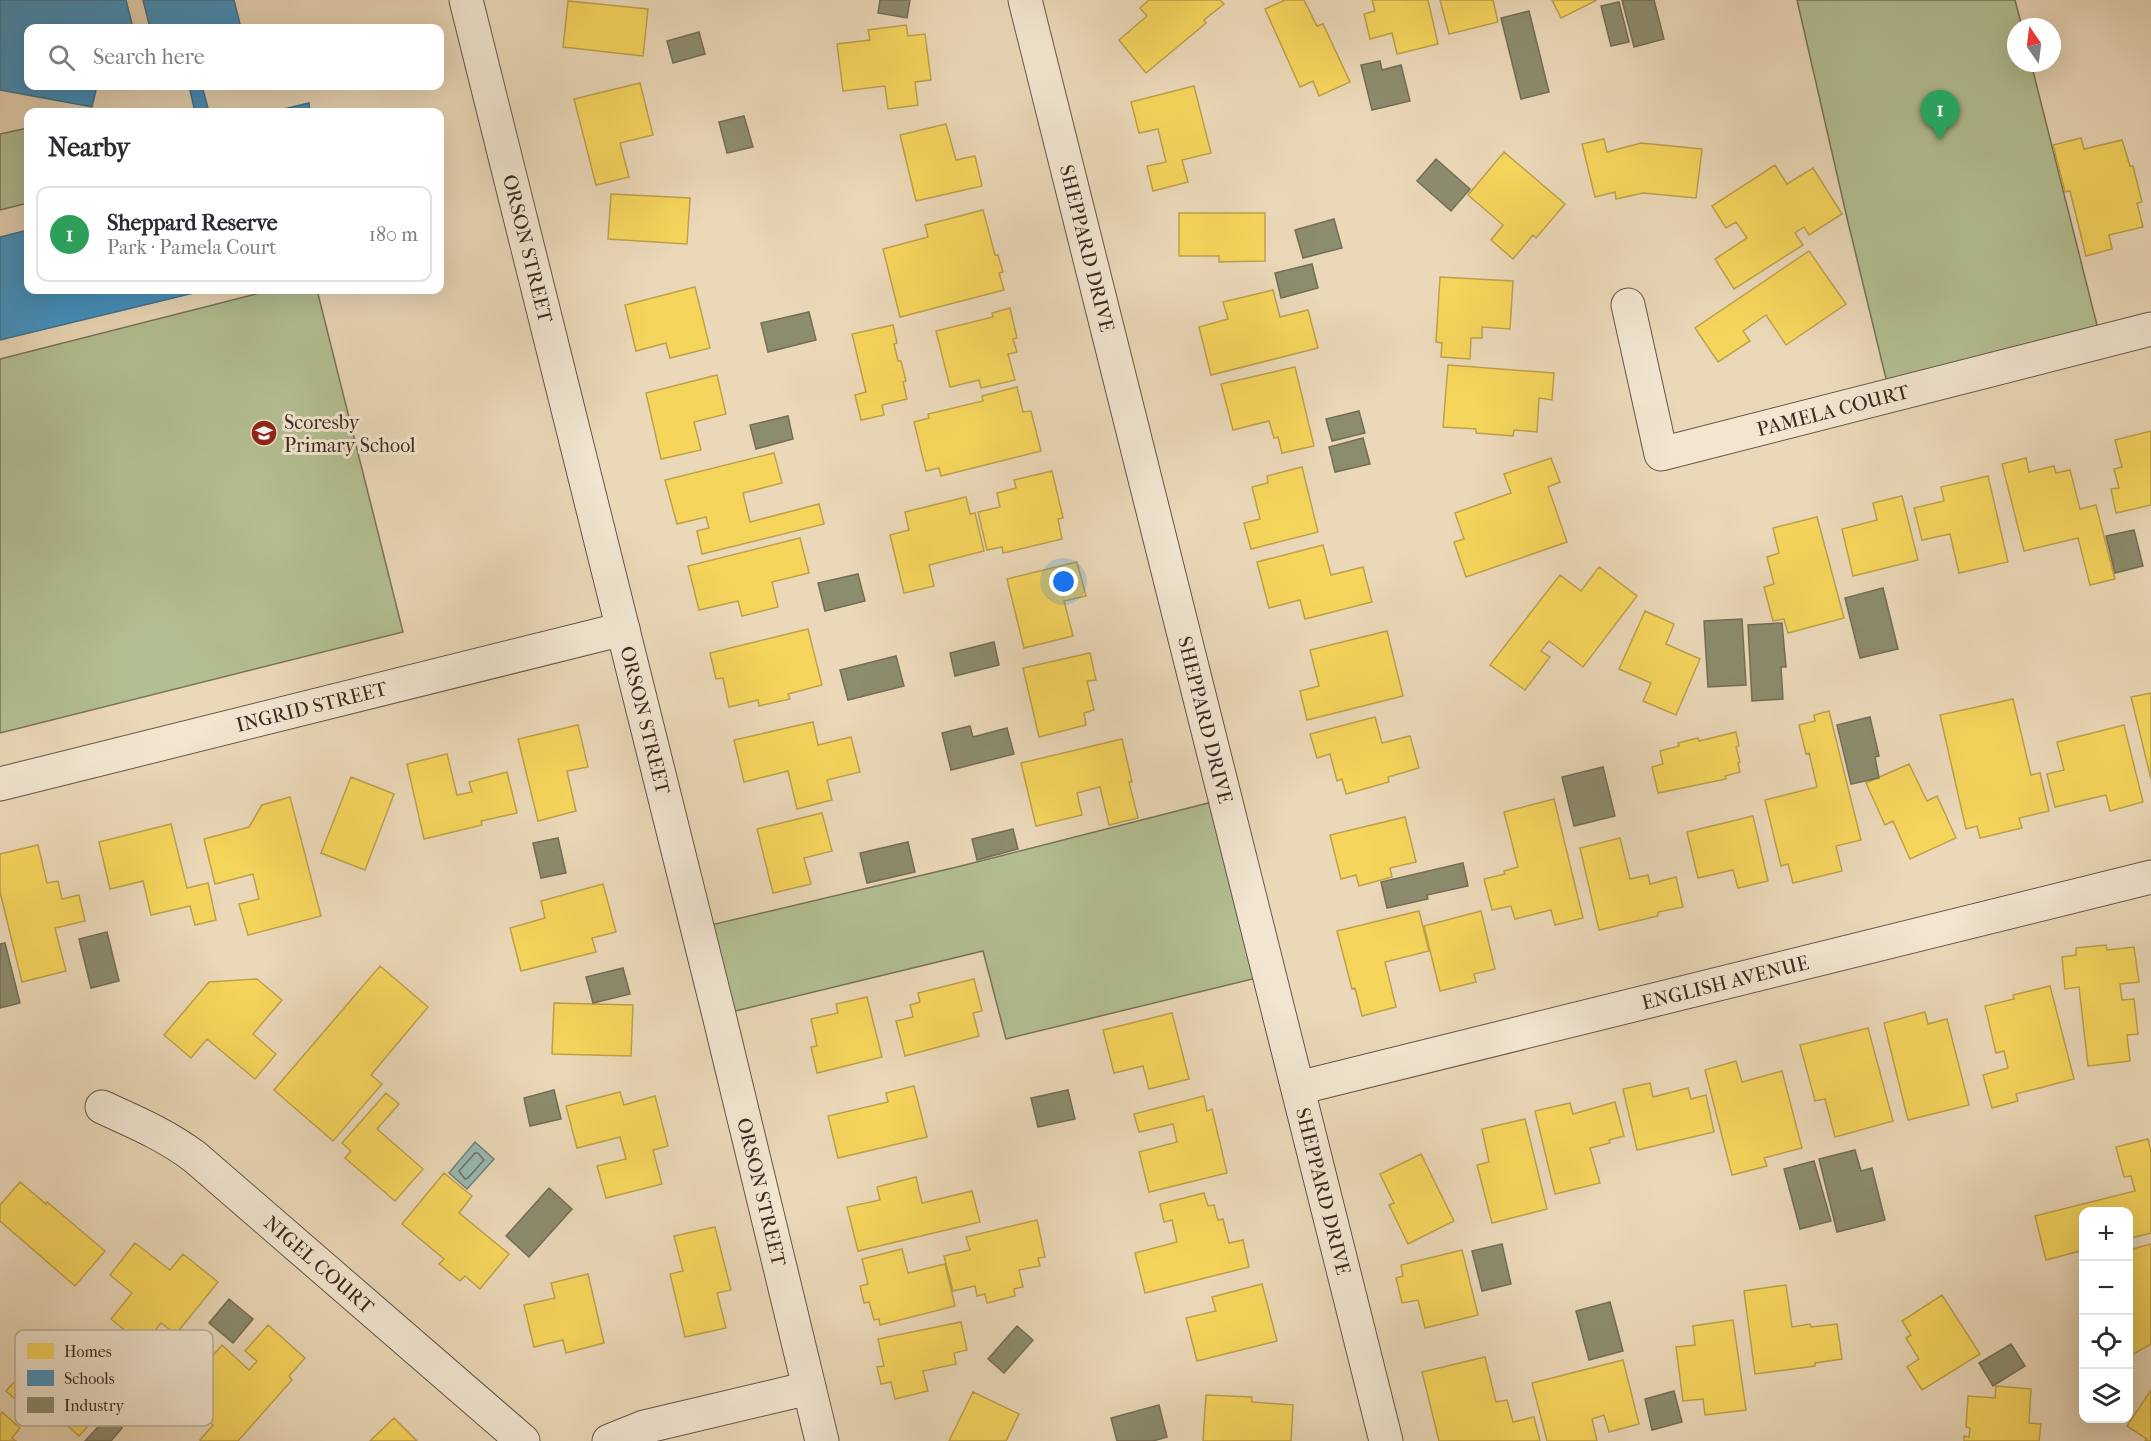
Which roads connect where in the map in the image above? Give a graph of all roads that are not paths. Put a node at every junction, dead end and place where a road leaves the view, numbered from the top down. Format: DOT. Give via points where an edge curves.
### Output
graph roads {
  1 [pos="466,0"];
  2 [pos="1025,0"];
  3 [pos="1628,305"];
  4 [pos="2151,329"];
  5 [pos="623,629"];
  6 [pos="0,784"];
  7 [pos="2151,877"];
  8 [pos="1298,1088"];
  9 [pos="102,1107"];
  10 [pos="809,1388"];
  11 [pos="523,1441"];
  12 [pos="609,1441"];
  13 [pos="822,1441"];
  14 [pos="1386,1441"];
  1 -- 5 [label="street, ORSON STREET"];
  2 -- 8 [label="street, SHEPPARD DRIVE"];
  3 -- 4 [label="street, PAMELA COURT" via="1661,453"];
  5 -- 6 [label="street, INGRID STREET"];
  5 -- 10 [label="street, ORSON STREET"];
  7 -- 8 [label="street, ENGLISH AVENUE"];
  8 -- 14 [label="street, SHEPPARD DRIVE"];
  9 -- 11 [label="street, NIGEL COURT" via="155,1131 195,1157"];
  10 -- 12 [label="street" via="644,1427"];
  10 -- 13 [label="street, ORSON STREET"];
}
